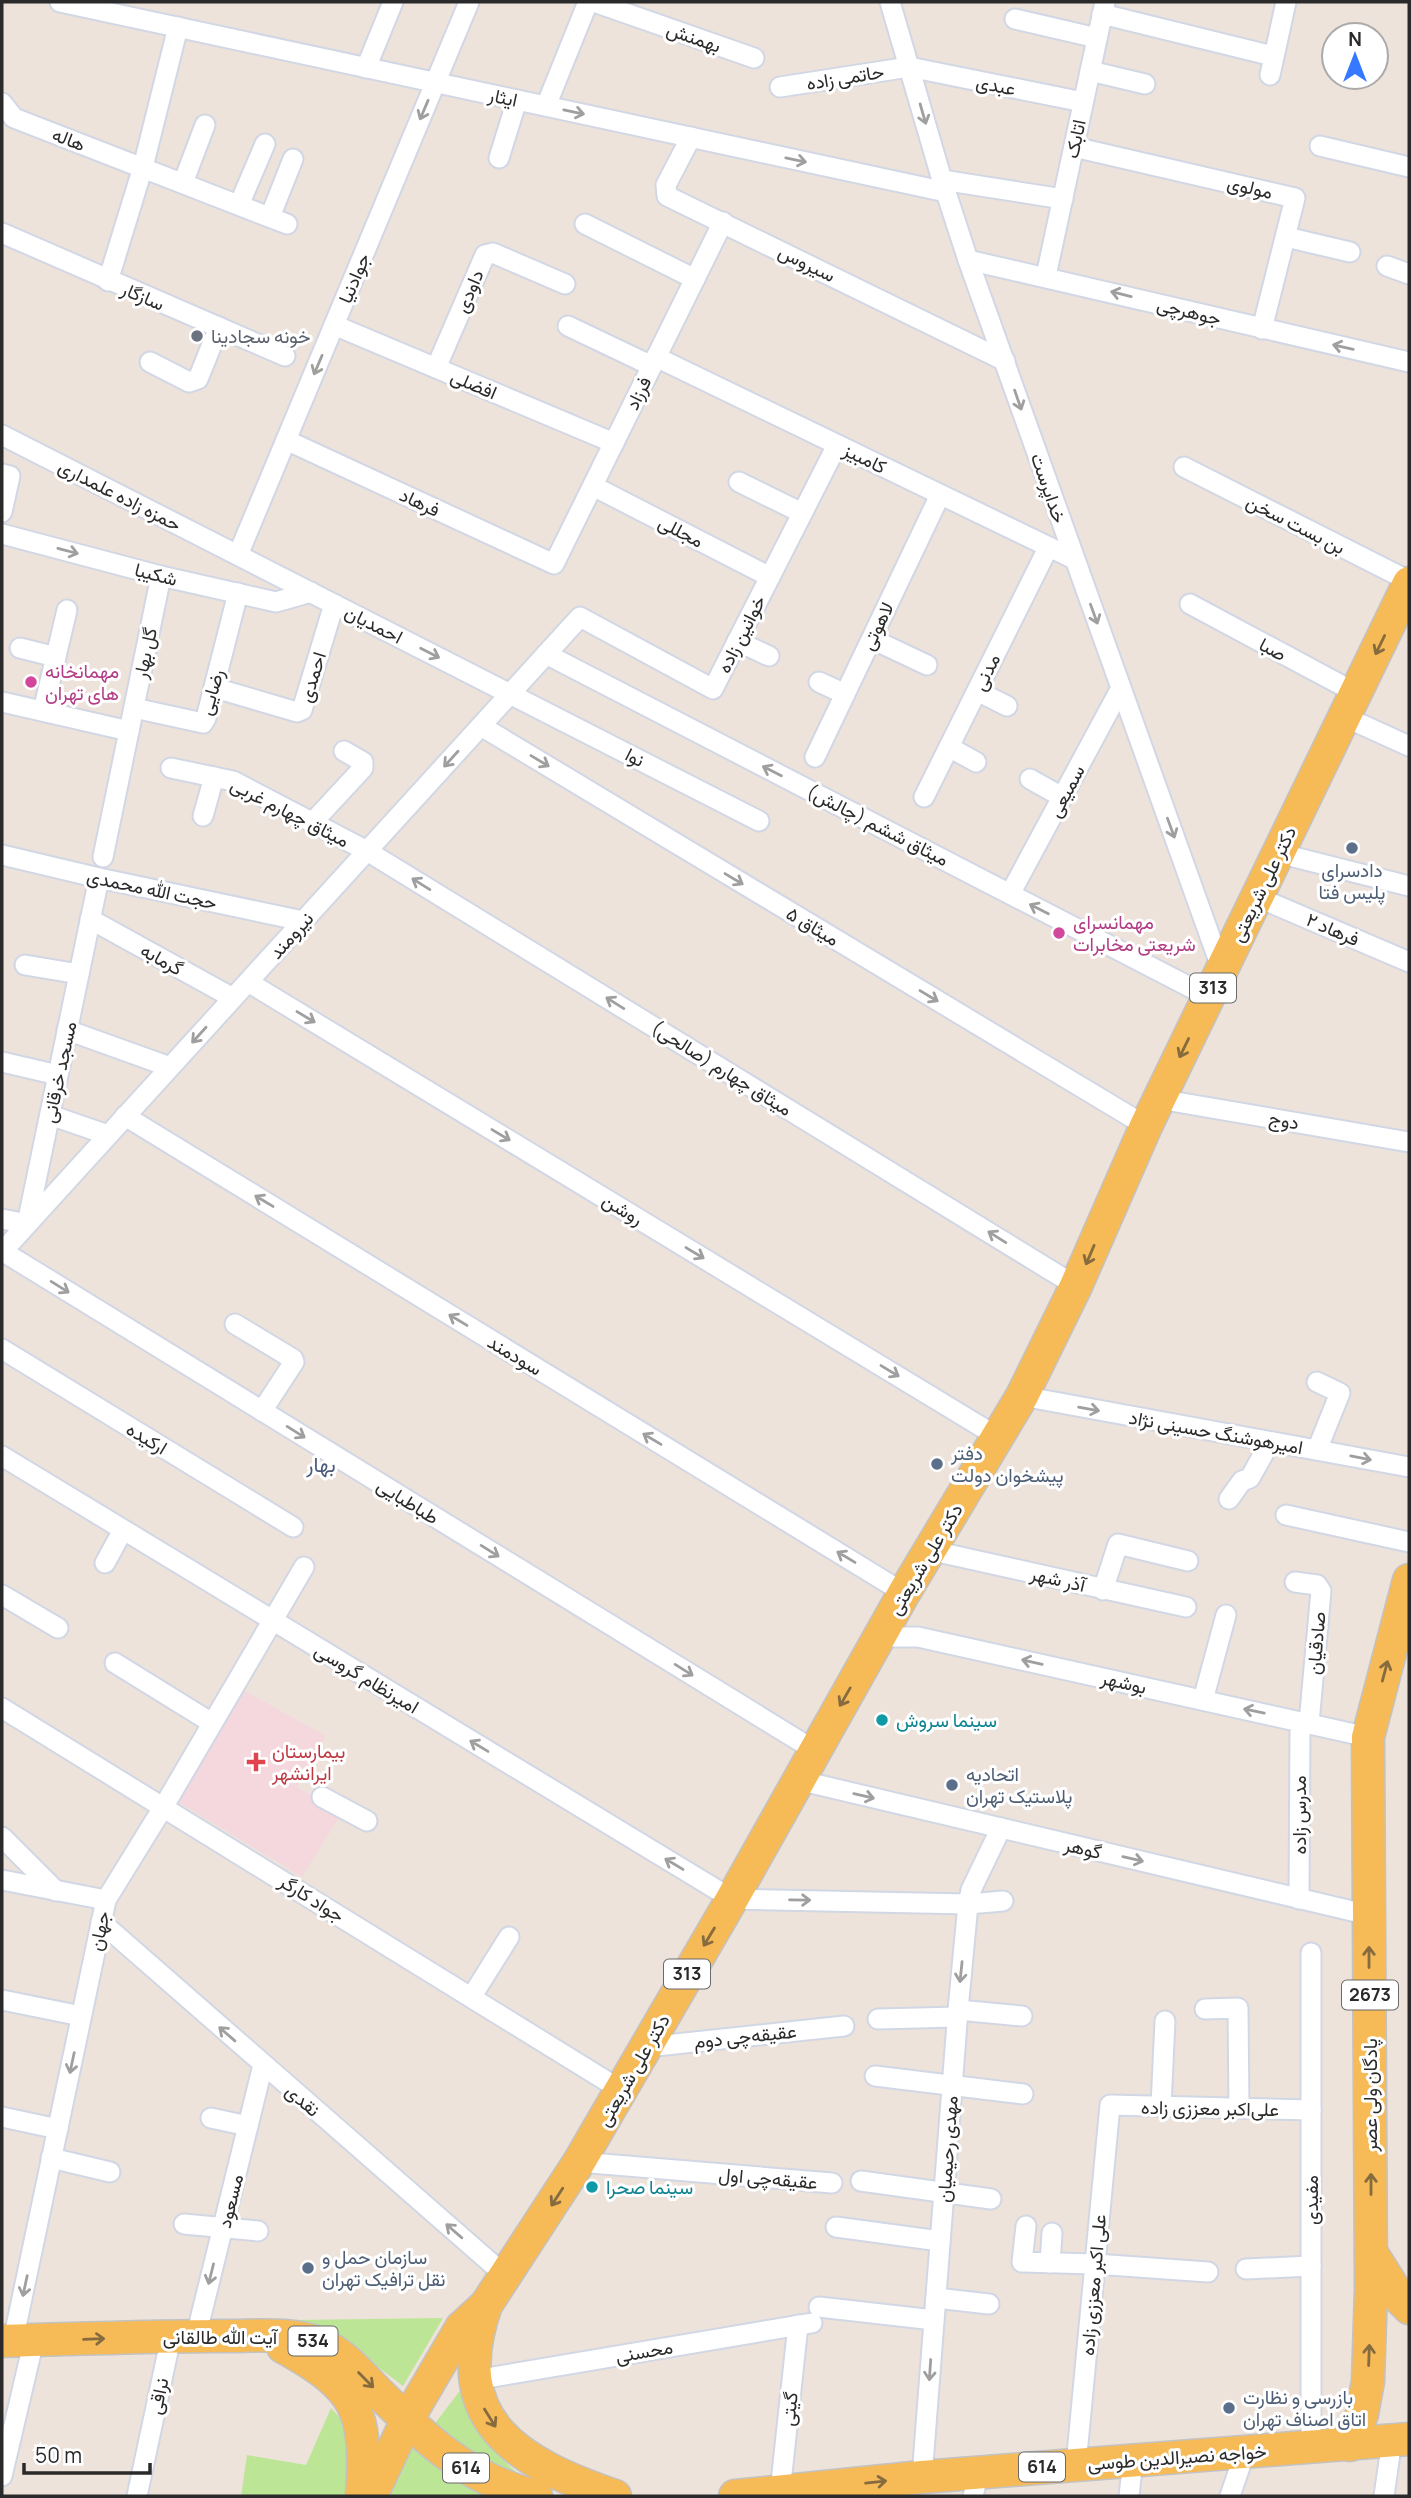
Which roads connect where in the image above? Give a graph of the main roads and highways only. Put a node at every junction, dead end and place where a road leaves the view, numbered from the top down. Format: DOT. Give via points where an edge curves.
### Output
graph roads {
  1 [pos="1407,591"];
  2 [pos="1409,1580"];
  3 [pos="1371,2252"];
  4 [pos="486,2305"];
  5 [pos="1409,2308"];
  6 [pos="263,2336"];
  7 [pos="16,2341"];
  8 [pos="407,2420"];
  9 [pos="1401,2439"];
  10 [pos="1350,2445"];
  11 [pos="976,2484"];
  12 [pos="362,2496"];
  13 [pos="371,2496"];
  14 [pos="536,2496"];
  15 [pos="615,2496"];
  16 [pos="735,2496"];
  1 -- 4 [label="main road, دکتر علی شریعتی / 313, one-way" via="1152,1112 1022,1396 904,1593 647,2047"];
  3 -- 2 [label="main road, پادگان ولی عصر / 2673, one-way" via="1368,1737"];
  3 -- 5 [label="main road"];
  10 -- 3 [label="main road, پادگان ولی عصر / 2673, one-way" via="1368,2381"];
  4 -- 8 [label="main road, دکتر علی شریعتی / 313" via="461,2328"];
  4 -- 15 [label="main road, one-way" via="475,2380 485,2411 510,2444 536,2463"];
  7 -- 6 [label="main road, آیت الله طالقانی / 534, one-way"];
  6 -- 8 [label="main road, آیت الله طالقانی / 534, one-way" via="309,2340 334,2351"];
  6 -- 12 [label="main road" via="316,2365 348,2395 358,2412 365,2453"];
  8 -- 13 [label="main road, دکتر علی شریعتی / 313"];
  8 -- 14 [label="main road, 614" via="471,2471"];
  9 -- 10 [label="main road, خواجه نصیرالدین طوسی / 614"];
  10 -- 11 [label="main road, خواجه نصیرالدین طوسی / 614" via="1076,2465"];
  16 -- 11 [label="main road, خواجه نصیرالدین طوسی / 614, one-way" via="922,2477"];
}
